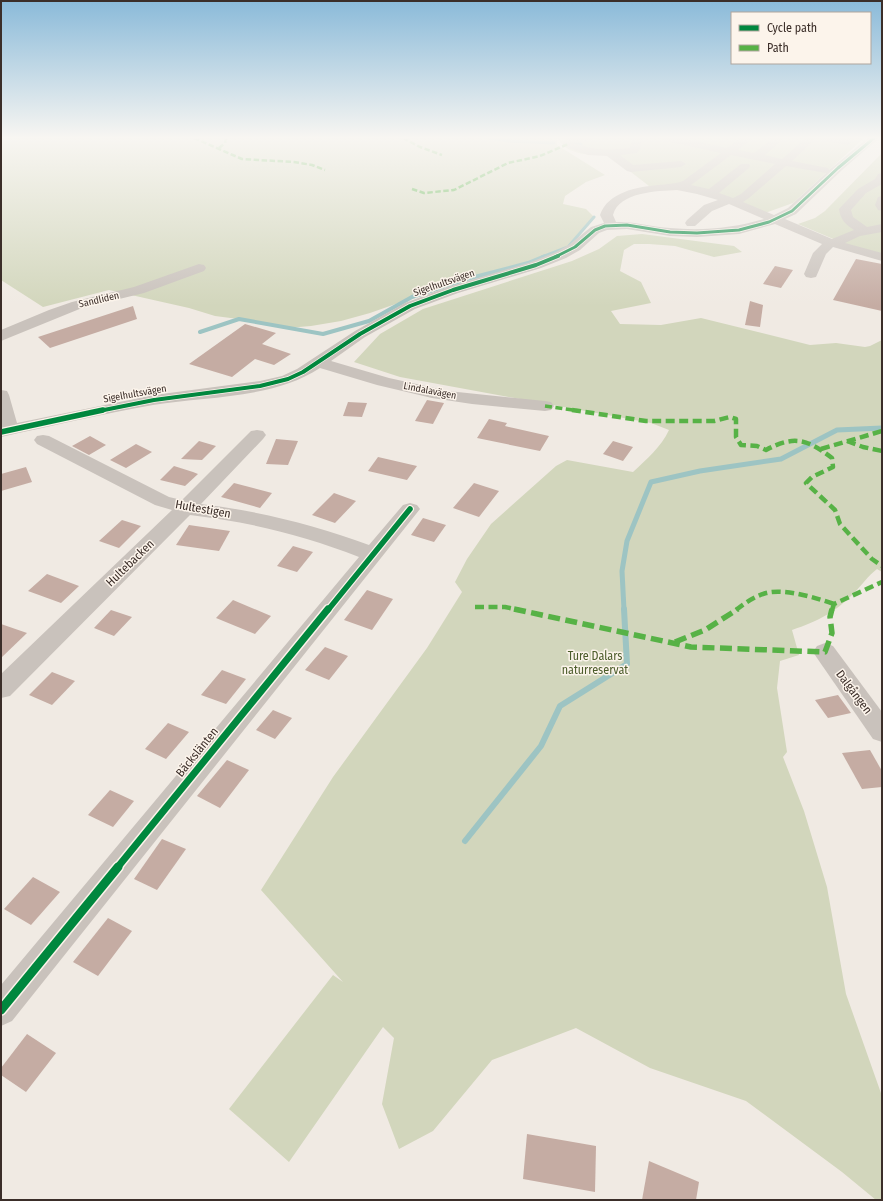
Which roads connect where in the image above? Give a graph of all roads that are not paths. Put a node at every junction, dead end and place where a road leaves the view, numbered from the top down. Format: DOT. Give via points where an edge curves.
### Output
graph roads {
  1 [pos="635,194"];
  2 [pos="710,194"];
  3 [pos="733,194"];
  4 [pos="747,194"];
  5 [pos="810,194"];
  6 [pos="858,194"];
  7 [pos="729,200"];
  8 [pos="882,200"];
  9 [pos="882,207"];
  10 [pos="775,220"];
  11 [pos="691,223"];
  12 [pos="611,225"];
  13 [pos="882,228"];
  14 [pos="865,231"];
  15 [pos="833,244"];
  16 [pos="882,257"];
  17 [pos="199,268"];
  18 [pos="811,274"];
  19 [pos="1,336"];
  20 [pos="318,362"];
  21 [pos="1,395"];
  22 [pos="545,406"];
  23 [pos="5,430"];
  24 [pos="257,435"];
  25 [pos="43,440"];
  26 [pos="186,508"];
  27 [pos="410,509"];
  28 [pos="371,554"];
  29 [pos="825,652"];
  30 [pos="1,689"];
  31 [pos="882,732"];
  32 [pos="1,1010"];
  1 -- 12 [label="street" via="617,199 607,208 606,216"];
  2 -- 7 [label="street"];
  3 -- 7 [label="street"];
  4 -- 7 [label="street"];
  5 -- 10 [label="street, Sigelhultsvägen" via="792,211"];
  6 -- 8 [label="street"];
  6 -- 14 [label="street" via="845,209 845,213 850,221"];
  7 -- 10 [label="street"];
  7 -- 11 [label="street" via="708,208"];
  8 -- 9 [label="street"];
  10 -- 12 [label="street, Sigelhultsvägen" via="739,230 697,233"];
  10 -- 15 [label="street"];
  12 -- 20 [label="street, Sigelhultsvägen" via="595,230 561,255 410,306 360,334"];
  13 -- 14 [label="street"];
  14 -- 15 [label="street" via="857,232"];
  15 -- 16 [label="street"];
  15 -- 18 [label="street" via="823,248"];
  17 -- 19 [label="street, Sandliden" via="139,290 54,312"];
  20 -- 22 [label="street, Lindalavägen" via="376,380 436,393"];
  20 -- 23 [label="street, Sigelhultsvägen" via="297,376 272,384 148,401"];
  21 -- 23 [label="street"];
  24 -- 26 [label="street, Hultebacken"];
  25 -- 26 [label="street, Hultestigen" via="162,501"];
  26 -- 28 [label="street, Hultestigen" via="234,514 284,525"];
  26 -- 30 [label="street, Hultebacken"];
  27 -- 28 [label="street, Bäckslänten"];
  28 -- 32 [label="street, Bäckslänten"];
  29 -- 31 [label="street, Dalgången"];
}
